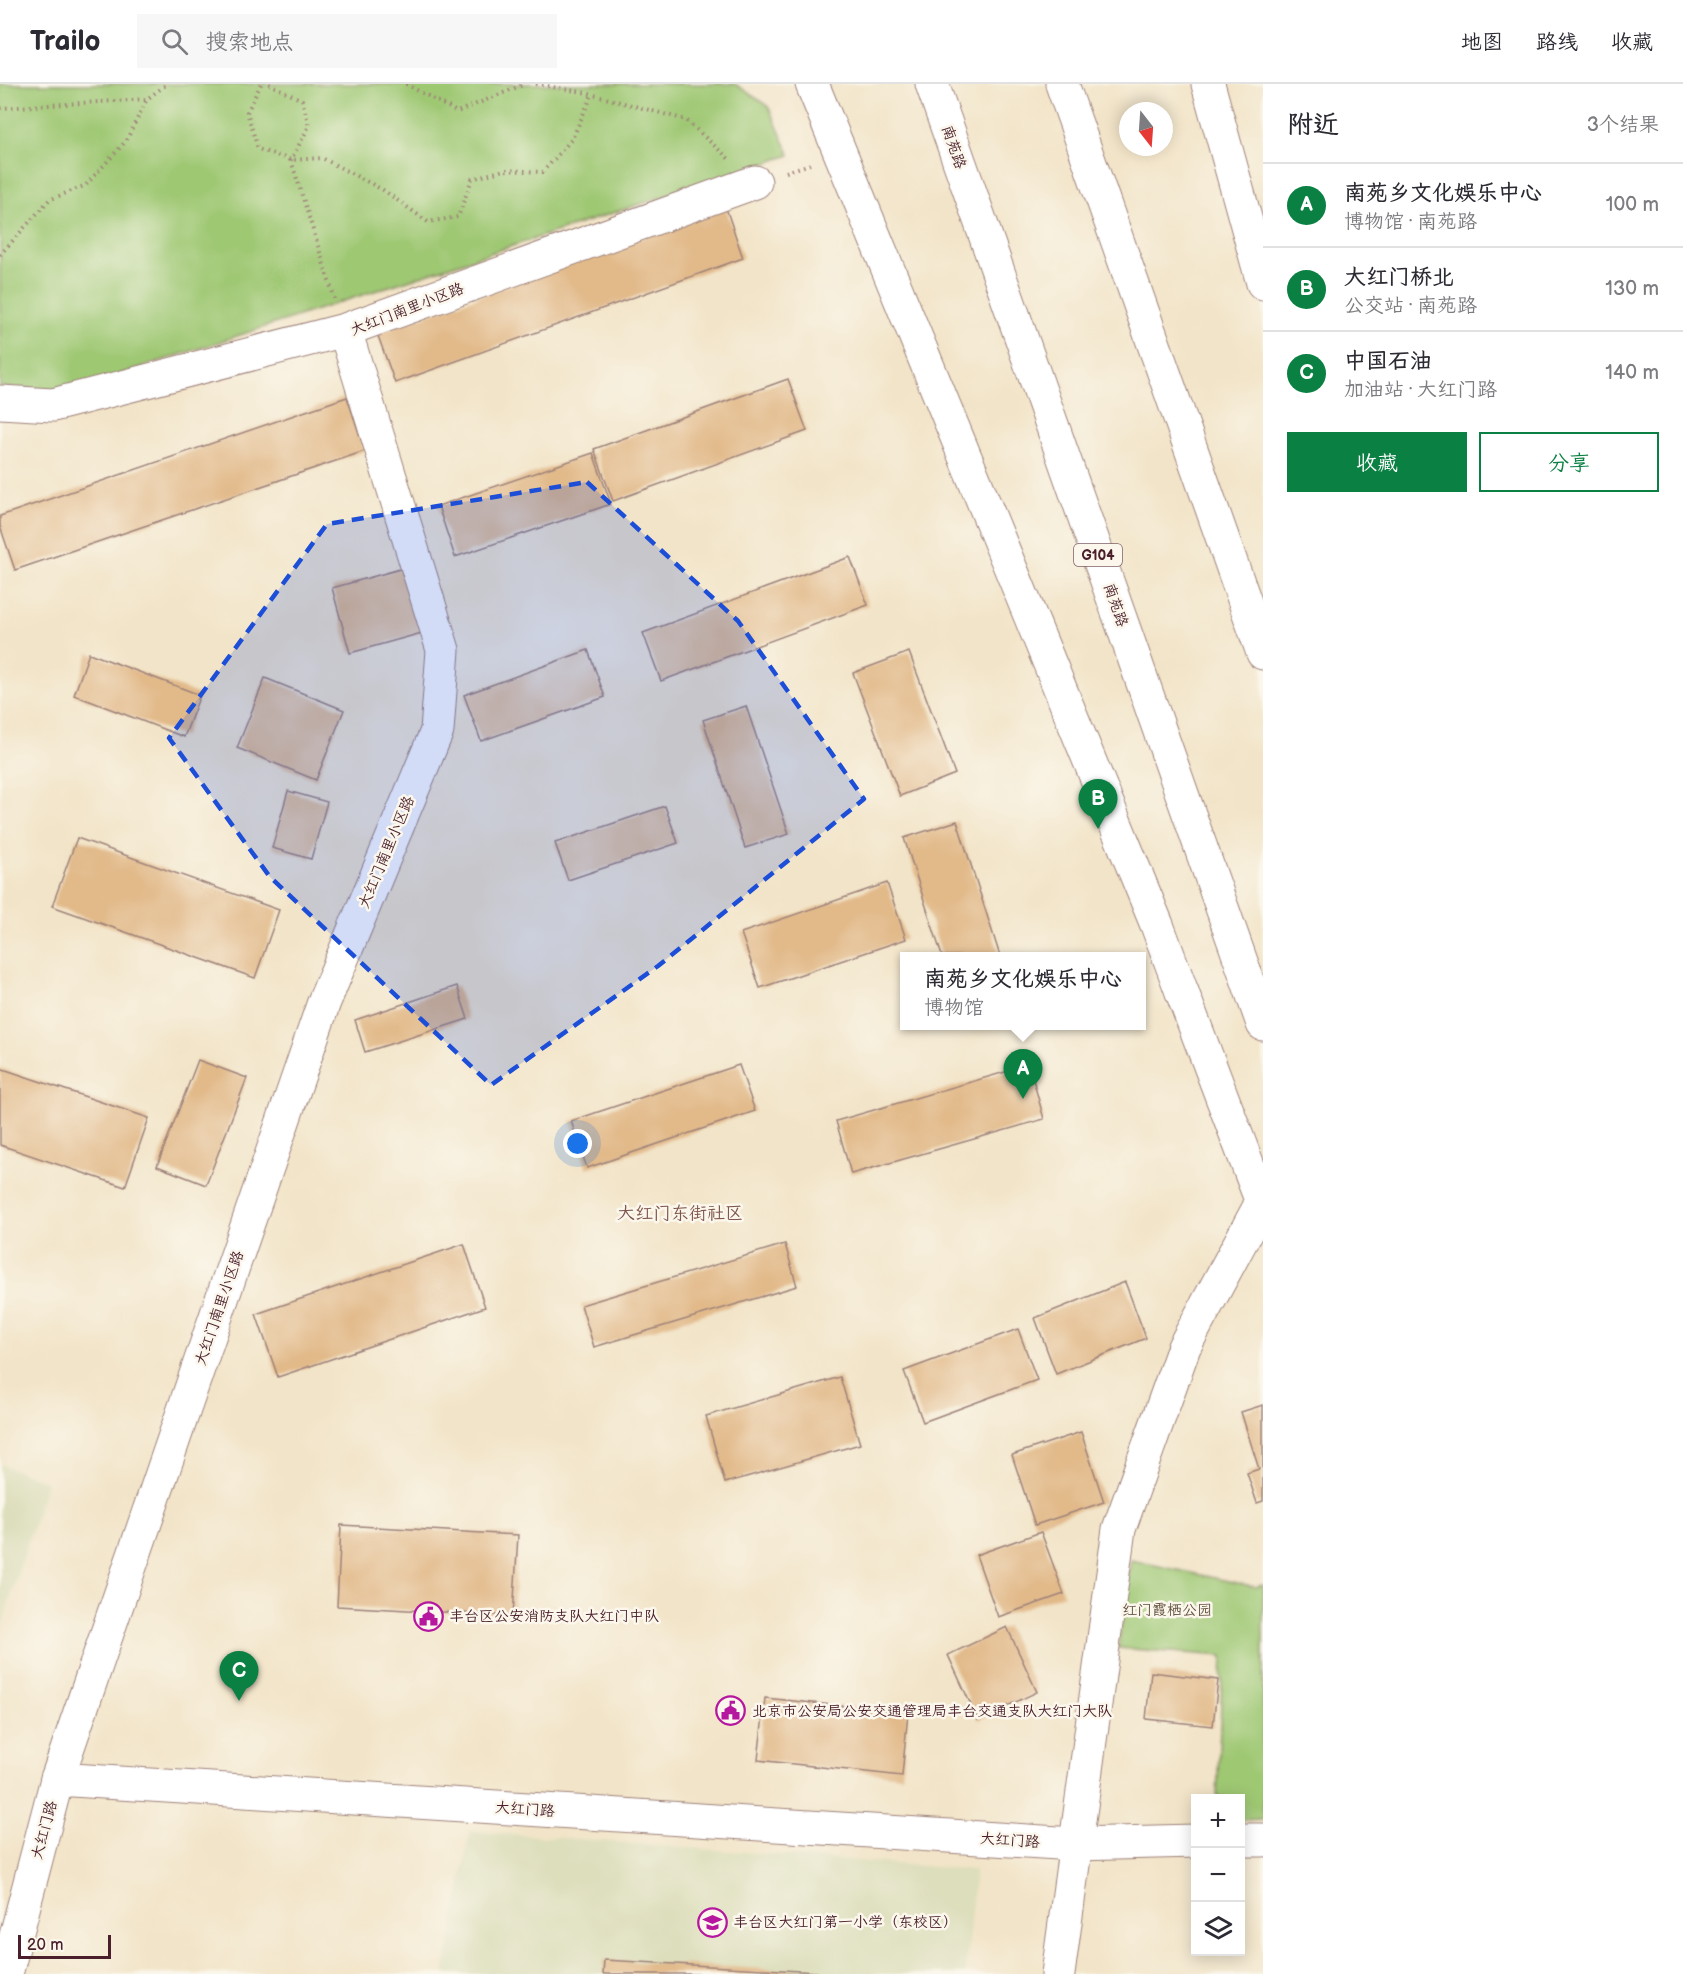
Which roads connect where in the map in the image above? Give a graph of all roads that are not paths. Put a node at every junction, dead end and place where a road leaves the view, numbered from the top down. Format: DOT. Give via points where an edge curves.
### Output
graph roads {
  1 [pos="812,84"];
  2 [pos="1062,84"];
  3 [pos="1208,84"];
  4 [pos="933,85"];
  5 [pos="755,182"];
  6 [pos="1263,283"];
  7 [pos="345,330"];
  8 [pos="0,402"];
  9 [pos="1263,653"];
  10 [pos="1263,1024"];
  11 [pos="1262,1204"];
  12 [pos="57,1779"];
  13 [pos="1245,1840"];
  14 [pos="1263,1840"];
  15 [pos="1191,1841"];
  16 [pos="1074,1844"];
  17 [pos="6,1974"];
  18 [pos="1058,1974"];
  1 -- 11 [label="main road" via="1144,894"];
  2 -- 9 [label="main road"];
  3 -- 6 [label="main road"];
  4 -- 10 [label="main road, 南苑路 / G104"];
  5 -- 7 [label="main road, 大红门南里小区路"];
  7 -- 8 [label="main road" via="53,405"];
  7 -- 12 [label="main road, 大红门南里小区路" via="443,650 436,731 324,1002"];
  11 -- 16 [label="main road" via="1184,1347 1119,1529"];
  12 -- 16 [label="main road, 大红门路"];
  12 -- 17 [label="main road, 大红门路"];
  13 -- 14 [label="main road"];
  15 -- 16 [label="main road, 大红门路"];
  16 -- 18 [label="main road"];
}
